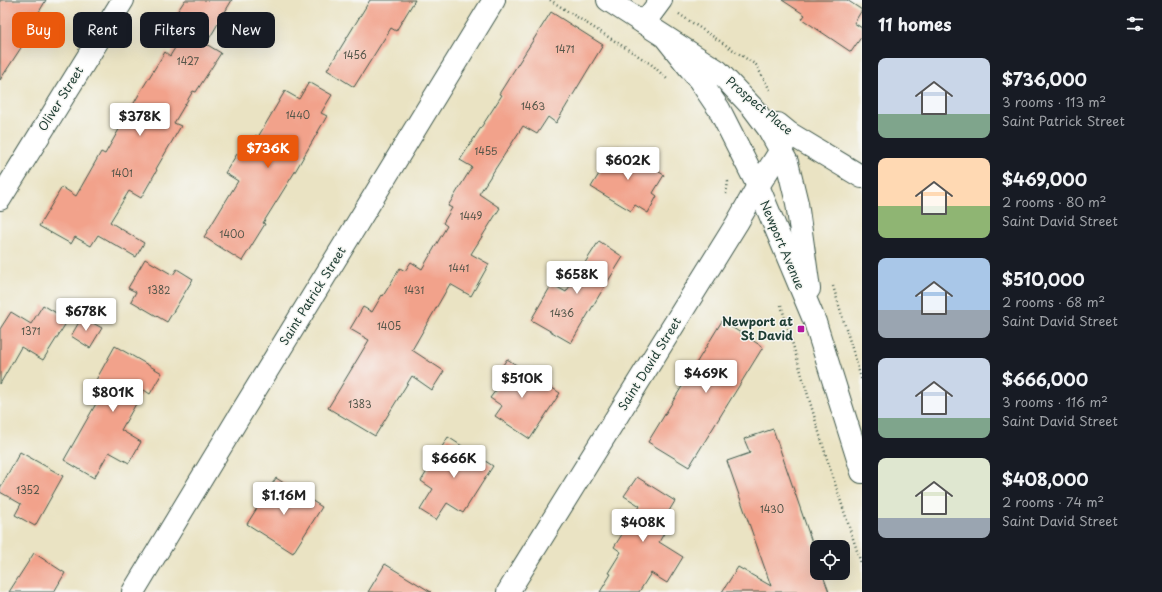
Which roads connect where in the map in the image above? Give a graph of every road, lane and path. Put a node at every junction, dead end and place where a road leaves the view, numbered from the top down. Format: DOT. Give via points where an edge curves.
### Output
graph roads {
  1 [pos="123,0"];
  2 [pos="494,0"];
  3 [pos="550,0"];
  4 [pos="608,0"];
  5 [pos="660,0"];
  6 [pos="644,23"];
  7 [pos="665,37"];
  8 [pos="756,65"];
  9 [pos="671,83"];
  10 [pos="785,142"];
  11 [pos="726,175"];
  12 [pos="862,177"];
  13 [pos="758,186"];
  14 [pos="728,198"];
  15 [pos="0,199"];
  16 [pos="780,300"];
  17 [pos="814,322"];
  18 [pos="862,472"];
  19 [pos="862,566"];
  20 [pos="133,592"];
  21 [pos="508,592"];
  1 -- 15 [label="street, Oliver Street"];
  2 -- 20 [label="street, Saint Patrick Street"];
  3 -- 9 [label="path" via="651,64"];
  4 -- 6 [label="street"];
  5 -- 6 [label="street"];
  5 -- 8 [label="path"];
  6 -- 7 [label="street"];
  7 -- 10 [label="street" via="718,72 753,108 768,128"];
  7 -- 13 [label="street, Newport Avenue" via="700,80 719,109"];
  10 -- 12 [label="street, Prospect Place"];
  10 -- 13 [label="street, Saint David Street"];
  10 -- 17 [label="street" via="797,203"];
  11 -- 14 [label="path"];
  13 -- 17 [label="street, Newport Avenue"];
  13 -- 21 [label="street, Saint David Street"];
  16 -- 19 [label="path"];
  17 -- 18 [label="street, Newport Avenue"];
}
